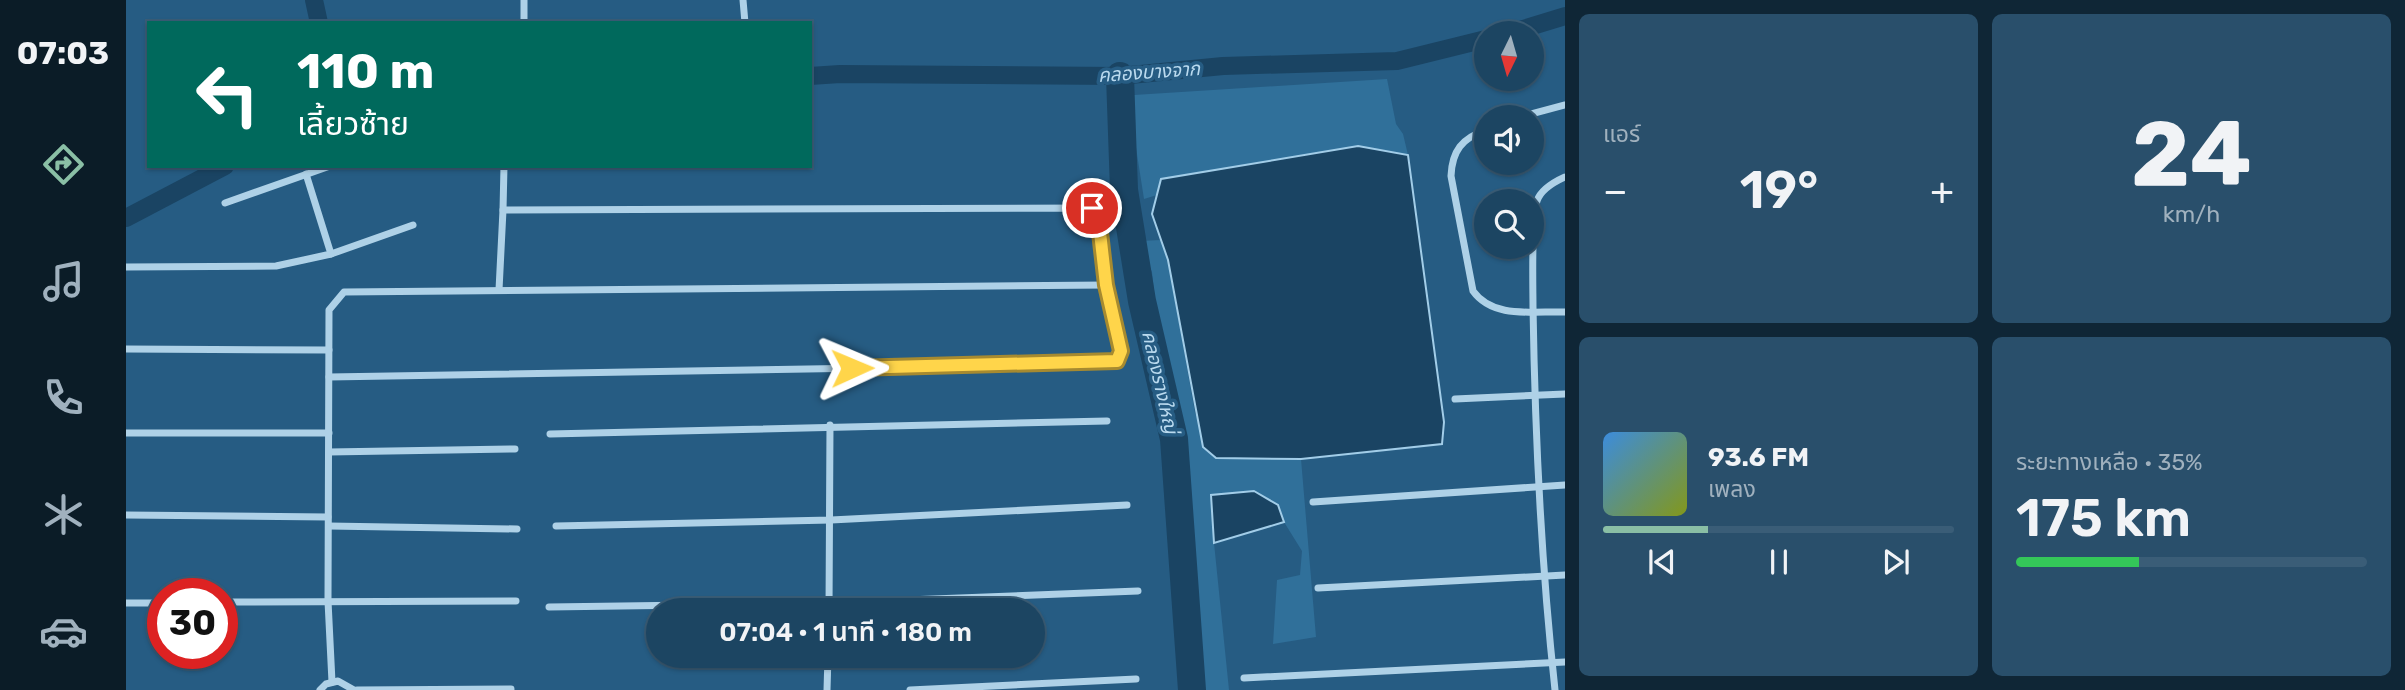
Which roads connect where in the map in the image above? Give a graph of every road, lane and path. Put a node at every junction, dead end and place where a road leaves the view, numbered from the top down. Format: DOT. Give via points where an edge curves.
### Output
graph roads {
  1 [pos="523,0"];
  2 [pos="743,0"];
  3 [pos="524,21"];
  4 [pos="745,21"];
  5 [pos="1565,105"];
  6 [pos="1544,111"];
  7 [pos="1474,136"];
  8 [pos="324,168"];
  9 [pos="504,168"];
  10 [pos="306,174"];
  11 [pos="1565,177"];
  12 [pos="225,203"];
  13 [pos="503,210"];
  14 [pos="413,225"];
  15 [pos="331,254"];
  16 [pos="126,267"];
  17 [pos="1106,285"];
  18 [pos="499,290"];
  19 [pos="1533,311"];
  20 [pos="1565,312"];
  21 [pos="126,349"];
  22 [pos="328,350"];
  23 [pos="329,377"];
  24 [pos="1565,394"];
  25 [pos="1534,395"];
  26 [pos="1455,400"];
  27 [pos="1107,421"];
  28 [pos="830,425"];
  29 [pos="126,433"];
  30 [pos="329,433"];
  31 [pos="551,434"];
  32 [pos="515,449"];
  33 [pos="329,452"];
  34 [pos="1565,485"];
  35 [pos="1538,486"];
  36 [pos="1313,502"];
  37 [pos="1127,505"];
  38 [pos="126,515"];
  39 [pos="328,517"];
  40 [pos="831,520"];
  41 [pos="329,526"];
  42 [pos="556,526"];
  43 [pos="517,528"];
  44 [pos="1565,575"];
  45 [pos="1543,577"];
  46 [pos="1318,588"];
  47 [pos="1138,591"];
  48 [pos="829,598"];
  49 [pos="1003,598"];
  50 [pos="328,601"];
  51 [pos="516,601"];
  52 [pos="238,602"];
  53 [pos="126,603"];
  54 [pos="147,603"];
  55 [pos="549,607"];
  56 [pos="646,607"];
  57 [pos="1565,662"];
  58 [pos="1552,663"];
  59 [pos="828,668"];
  60 [pos="1244,678"];
  61 [pos="1136,679"];
  62 [pos="332,682"];
  63 [pos="511,689"];
  64 [pos="320,690"];
  65 [pos="356,690"];
  66 [pos="373,690"];
  67 [pos="827,690"];
  68 [pos="909,690"];
  69 [pos="1555,690"];
  1 -- 3 [label="street"];
  2 -- 4 [label="street"];
  5 -- 6 [label="street"];
  7 -- 19 [label="street" via="1464,141 1452,159 1451,176 1473,292 1498,311"];
  8 -- 10 [label="street"];
  9 -- 13 [label="street"];
  10 -- 12 [label="street"];
  10 -- 15 [label="street"];
  11 -- 19 [label="street" via="1536,202"];
  13 -- 17 [label="street" via="1092,208 1098,215"];
  13 -- 18 [label="street"];
  14 -- 15 [label="street"];
  15 -- 16 [label="street" via="276,266"];
  17 -- 18 [label="street"];
  17 -- 23 [label="street" via="1121,351 1121,358 1110,363"];
  18 -- 22 [label="street" via="344,292 329,310"];
  19 -- 20 [label="street"];
  19 -- 25 [label="street"];
  21 -- 22 [label="street"];
  22 -- 23 [label="street"];
  23 -- 30 [label="street"];
  24 -- 25 [label="street"];
  25 -- 26 [label="street"];
  25 -- 35 [label="street"];
  27 -- 28 [label="street"];
  28 -- 31 [label="street"];
  28 -- 40 [label="street"];
  29 -- 30 [label="street"];
  30 -- 33 [label="street"];
  32 -- 33 [label="street"];
  33 -- 39 [label="street"];
  34 -- 35 [label="street"];
  35 -- 36 [label="street"];
  35 -- 45 [label="street"];
  37 -- 40 [label="street"];
  38 -- 39 [label="street"];
  39 -- 41 [label="street"];
  40 -- 42 [label="street"];
  40 -- 48 [label="street"];
  41 -- 43 [label="street"];
  41 -- 50 [label="street"];
  44 -- 45 [label="street"];
  45 -- 46 [label="street"];
  45 -- 58 [label="street"];
  47 -- 49 [label="street"];
  50 -- 51 [label="street"];
  50 -- 52 [label="street"];
  50 -- 62 [label="street"];
  53 -- 54 [label="street"];
  55 -- 56 [label="street"];
  57 -- 58 [label="street"];
  58 -- 60 [label="street"];
  58 -- 69 [label="street"];
  59 -- 67 [label="street"];
  61 -- 68 [label="street"];
  62 -- 64 [label="street"];
  62 -- 65 [label="street" via="344,682"];
  63 -- 66 [label="street"];
  65 -- 66 [label="street"];
}
